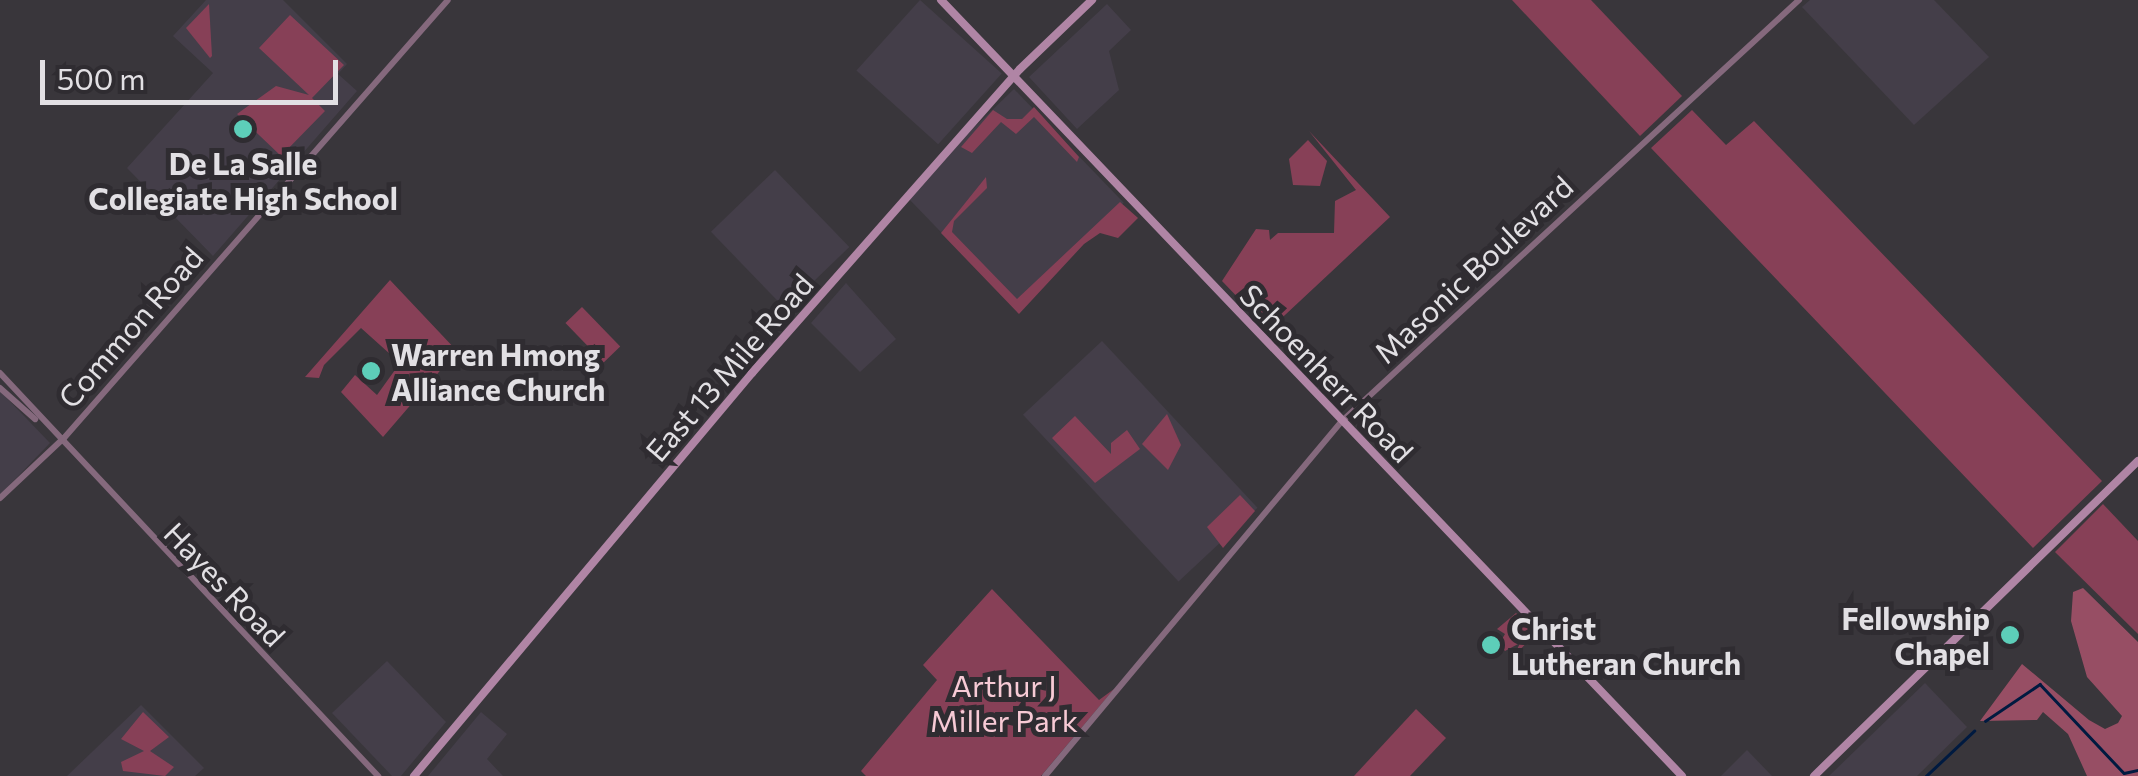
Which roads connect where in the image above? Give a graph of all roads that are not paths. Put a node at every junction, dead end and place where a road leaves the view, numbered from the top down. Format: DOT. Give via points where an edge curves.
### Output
graph roads {
  1 [pos="448,0"];
  2 [pos="941,0"];
  3 [pos="1092,0"];
  4 [pos="1799,0"];
  5 [pos="1014,76"];
  6 [pos="1,380"];
  7 [pos="1341,422"];
  8 [pos="59,442"];
  9 [pos="2138,460"];
  10 [pos="0,498"];
  11 [pos="378,776"];
  12 [pos="414,776"];
  13 [pos="1045,776"];
  14 [pos="1682,776"];
  15 [pos="1814,776"];
  1 -- 8 [label="street, Common Road"];
  2 -- 5 [label="main road, Schoenherr Road"];
  3 -- 5 [label="main road, East 13 Mile Road"];
  4 -- 7 [label="street, Masonic Boulevard"];
  5 -- 7 [label="main road, Schoenherr Road"];
  5 -- 12 [label="main road, East 13 Mile Road" via="731,398"];
  6 -- 8 [label="street, Hayes Road"];
  7 -- 13 [label="street, Masonic Boulevard"];
  7 -- 14 [label="main road, Schoenherr Road"];
  8 -- 10 [label="street, Common Road"];
  8 -- 11 [label="street, Hayes Road"];
  9 -- 15 [label="main road"];
}
